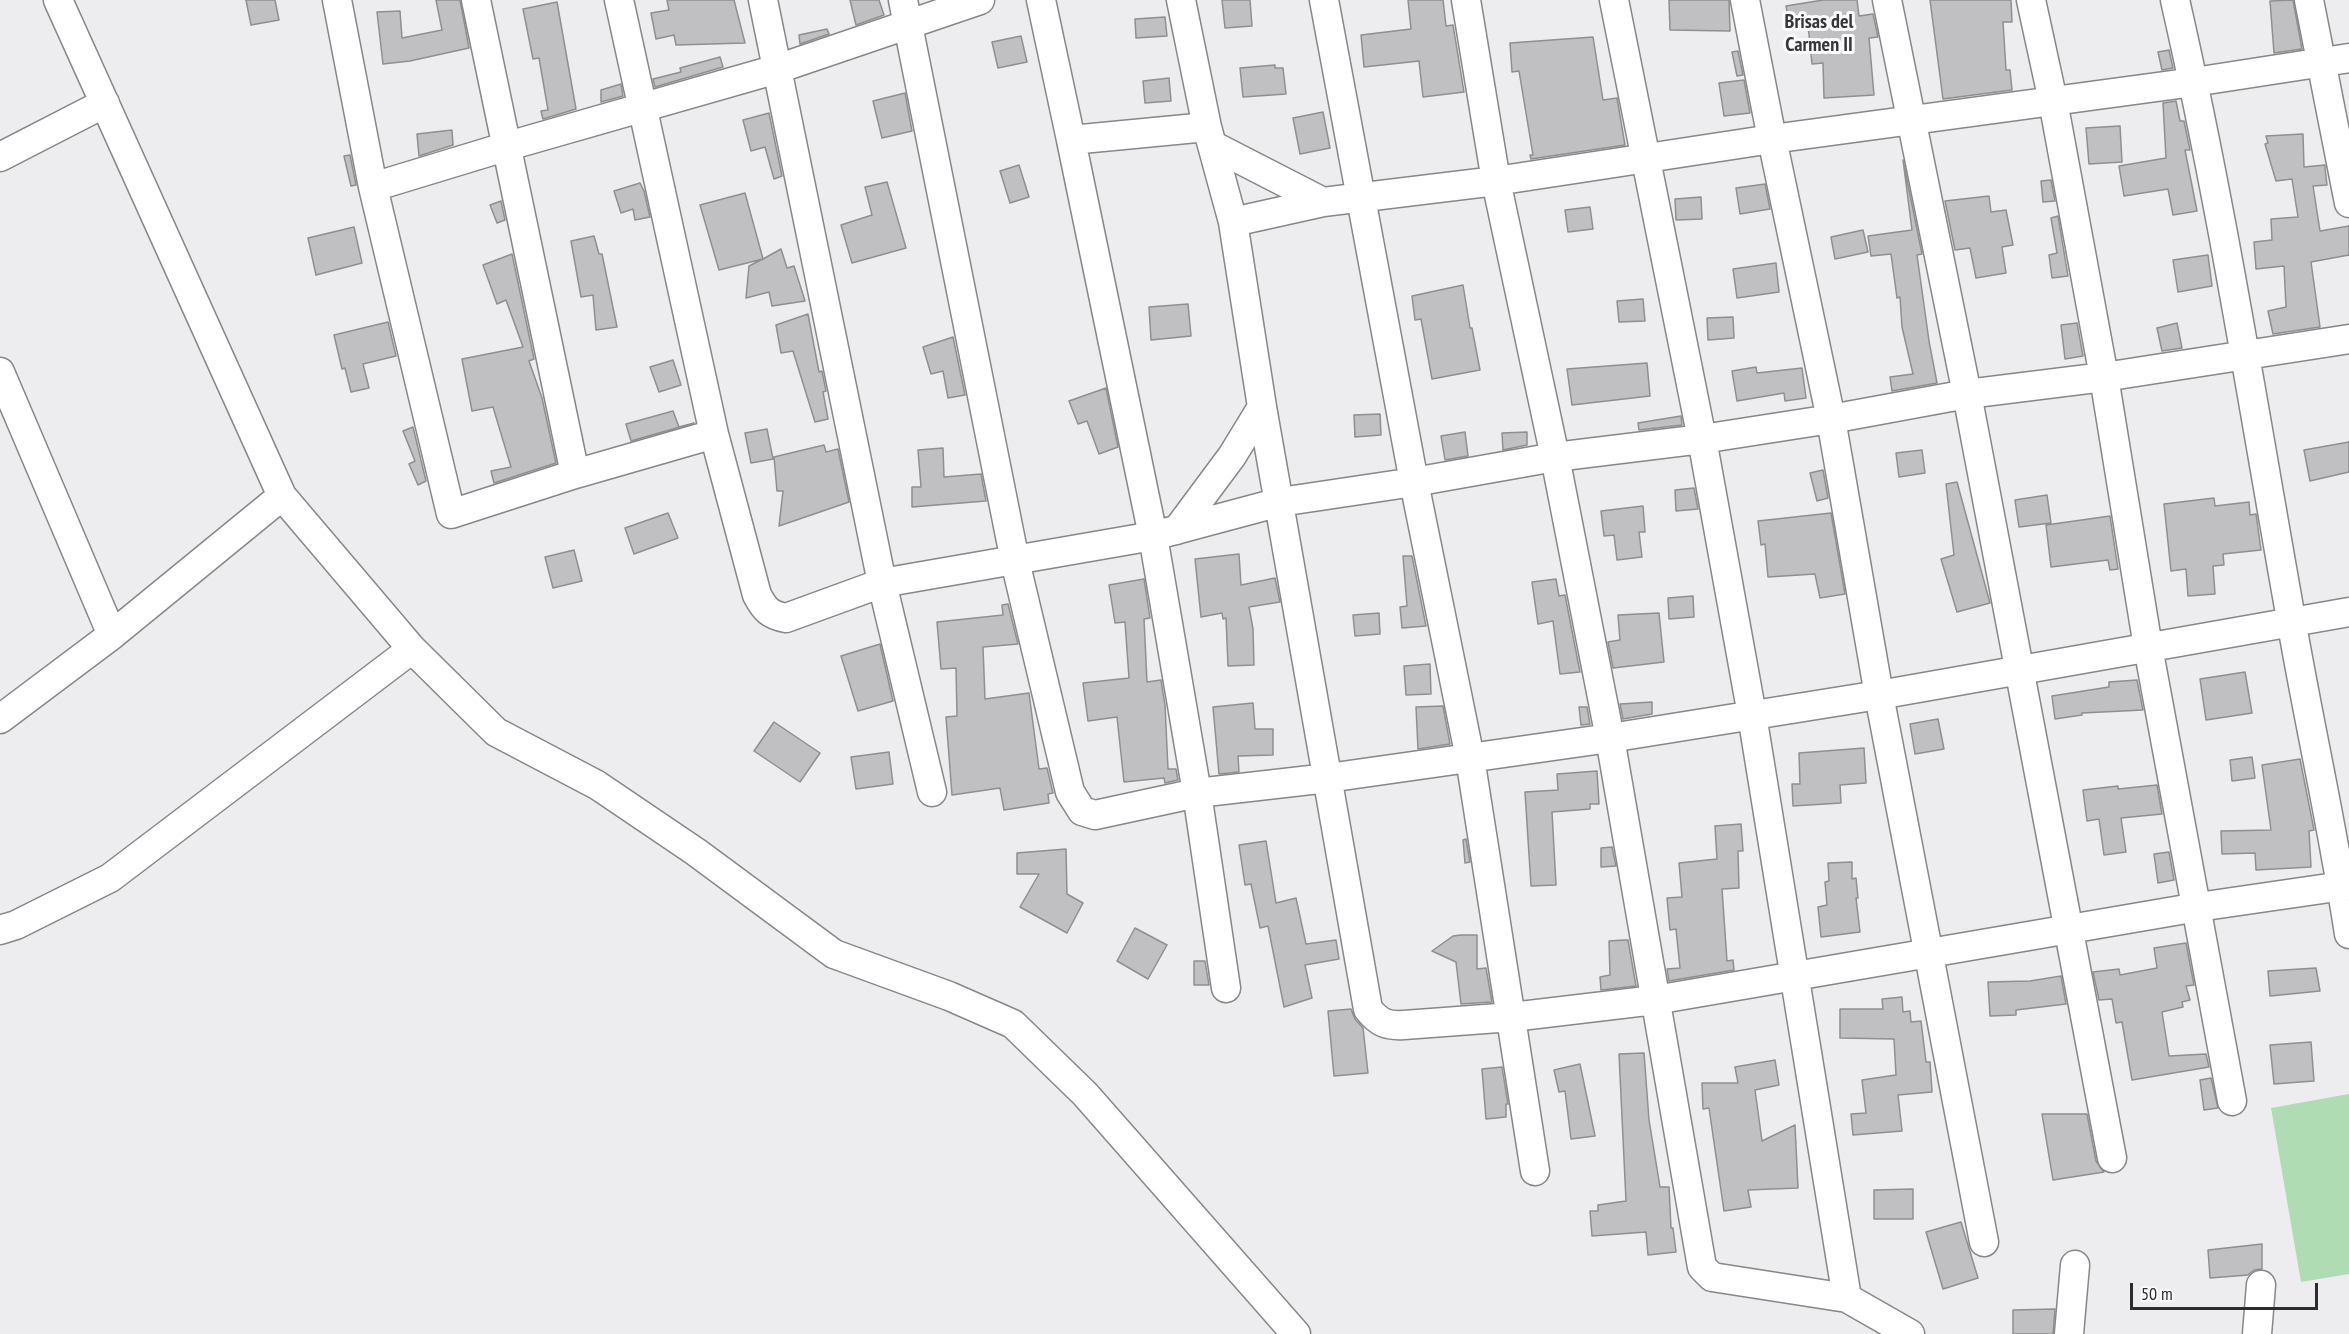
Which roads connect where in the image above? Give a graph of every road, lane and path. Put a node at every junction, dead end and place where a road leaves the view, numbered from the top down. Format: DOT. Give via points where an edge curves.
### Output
graph roads {
  1 [pos="58,0"];
  2 [pos="337,0"];
  3 [pos="476,0"];
  4 [pos="619,0"];
  5 [pos="763,0"];
  6 [pos="980,0"];
  7 [pos="1041,0"];
  8 [pos="1181,0"];
  9 [pos="1324,0"];
  10 [pos="1466,0"];
  11 [pos="1614,0"];
  12 [pos="1745,0"];
  13 [pos="1887,0"];
  14 [pos="2031,0"];
  15 [pos="2175,0"];
  16 [pos="2309,0"];
  17 [pos="905,12"];
  18 [pos="2349,58"];
  19 [pos="2320,62"];
  20 [pos="777,69"];
  21 [pos="2194,82"];
  22 [pos="2053,101"];
  23 [pos="105,103"];
  24 [pos="643,108"];
  25 [pos="1912,119"];
  26 [pos="1210,136"];
  27 [pos="1772,139"];
  28 [pos="1071,140"];
  29 [pos="508,146"];
  30 [pos="0,157"];
  31 [pos="1645,158"];
  32 [pos="1496,181"];
  33 [pos="373,187"];
  34 [pos="1362,199"];
  35 [pos="1323,202"];
  36 [pos="2349,203"];
  37 [pos="1233,222"];
  38 [pos="2349,339"];
  39 [pos="2246,355"];
  40 [pos="0,372"];
  41 [pos="2104,377"];
  42 [pos="1967,394"];
  43 [pos="1262,407"];
  44 [pos="1831,419"];
  45 [pos="714,435"];
  46 [pos="1702,439"];
  47 [pos="1555,457"];
  48 [pos="575,474"];
  49 [pos="1414,482"];
  50 [pos="282,496"];
  51 [pos="1280,502"];
  52 [pos="1165,533"];
  53 [pos="1015,561"];
  54 [pos="882,583"];
  55 [pos="2349,612"];
  56 [pos="2291,622"];
  57 [pos="112,635"];
  58 [pos="2148,647"];
  59 [pos="412,649"];
  60 [pos="2019,671"];
  61 [pos="1879,695"];
  62 [pos="1752,715"];
  63 [pos="0,719"];
  64 [pos="1610,738"];
  65 [pos="1470,758"];
  66 [pos="1328,778"];
  67 [pos="932,792"];
  68 [pos="1197,794"];
  69 [pos="2345,886"];
  70 [pos="2198,908"];
  71 [pos="0,930"];
  72 [pos="2068,931"];
  73 [pos="2349,934"];
  74 [pos="1929,953"];
  75 [pos="1794,978"];
  76 [pos="1226,988"];
  77 [pos="1655,1000"];
  78 [pos="1512,1017"];
  79 [pos="2232,1101"];
  80 [pos="2112,1158"];
  81 [pos="1535,1172"];
  82 [pos="1984,1242"];
  83 [pos="2075,1265"];
  84 [pos="2261,1285"];
  85 [pos="1847,1298"];
  86 [pos="1296,1334"];
  87 [pos="1910,1334"];
  88 [pos="2069,1334"];
  89 [pos="2257,1334"];
  1 -- 23 [label="street"];
  2 -- 33 [label="street"];
  3 -- 29 [label="street"];
  4 -- 24 [label="street"];
  5 -- 20 [label="street"];
  6 -- 17 [label="street"];
  7 -- 28 [label="street"];
  8 -- 26 [label="street"];
  9 -- 34 [label="street"];
  10 -- 32 [label="street"];
  11 -- 31 [label="street"];
  12 -- 27 [label="street"];
  13 -- 25 [label="street"];
  14 -- 22 [label="street"];
  15 -- 21 [label="street"];
  16 -- 19 [label="street"];
  17 -- 20 [label="street"];
  17 -- 53 [label="street"];
  18 -- 19 [label="street"];
  19 -- 21 [label="street"];
  19 -- 36 [label="street"];
  20 -- 24 [label="street"];
  20 -- 54 [label="street"];
  21 -- 22 [label="street"];
  21 -- 39 [label="street"];
  22 -- 25 [label="street"];
  22 -- 41 [label="street"];
  23 -- 30 [label="street"];
  23 -- 50 [label="street"];
  24 -- 29 [label="street"];
  24 -- 45 [label="street"];
  25 -- 27 [label="street"];
  25 -- 42 [label="street"];
  26 -- 28 [label="street"];
  26 -- 35 [label="street"];
  26 -- 37 [label="street"];
  27 -- 31 [label="street"];
  27 -- 44 [label="street"];
  28 -- 52 [label="street"];
  29 -- 33 [label="street"];
  29 -- 48 [label="street"];
  31 -- 32 [label="street"];
  31 -- 46 [label="street"];
  32 -- 34 [label="street"];
  32 -- 47 [label="street"];
  33 -- 48 [label="street" via="451,514"];
  34 -- 35 [label="street"];
  34 -- 49 [label="street"];
  35 -- 37 [label="street"];
  37 -- 43 [label="street"];
  38 -- 39 [label="street"];
  39 -- 41 [label="street"];
  39 -- 56 [label="street"];
  40 -- 57 [label="street"];
  41 -- 42 [label="street"];
  41 -- 58 [label="street"];
  42 -- 44 [label="street"];
  42 -- 60 [label="street"];
  43 -- 51 [label="street"];
  43 -- 52 [label="street" via="1232,456"];
  44 -- 46 [label="street"];
  44 -- 61 [label="street"];
  45 -- 48 [label="street"];
  45 -- 54 [label="street" via="757,595 765,610 786,618"];
  46 -- 47 [label="street"];
  46 -- 62 [label="street"];
  47 -- 49 [label="street"];
  47 -- 64 [label="street"];
  49 -- 51 [label="street"];
  49 -- 65 [label="street"];
  50 -- 57 [label="street"];
  50 -- 59 [label="street"];
  51 -- 52 [label="street"];
  51 -- 66 [label="street"];
  52 -- 53 [label="street"];
  52 -- 68 [label="street"];
  53 -- 54 [label="street"];
  53 -- 68 [label="street" via="1070,792 1082,811 1095,815"];
  54 -- 67 [label="street"];
  55 -- 56 [label="street"];
  56 -- 58 [label="street"];
  56 -- 69 [label="street"];
  57 -- 63 [label="street"];
  58 -- 60 [label="street"];
  58 -- 70 [label="street"];
  59 -- 71 [label="street" via="110,878"];
  59 -- 86 [label="street" via="496,732 597,785 834,954 1013,1024 1085,1094"];
  60 -- 61 [label="street"];
  60 -- 72 [label="street"];
  61 -- 62 [label="street"];
  61 -- 74 [label="street"];
  62 -- 64 [label="street"];
  62 -- 75 [label="street"];
  64 -- 65 [label="street"];
  64 -- 77 [label="street"];
  65 -- 66 [label="street"];
  65 -- 78 [label="street"];
  66 -- 68 [label="street"];
  66 -- 78 [label="street" via="1368,1010 1389,1026"];
  68 -- 76 [label="street"];
  69 -- 70 [label="street"];
  69 -- 73 [label="street"];
  70 -- 72 [label="street"];
  70 -- 79 [label="street"];
  72 -- 74 [label="street"];
  72 -- 80 [label="street"];
  74 -- 75 [label="street"];
  74 -- 82 [label="street"];
  75 -- 77 [label="street"];
  75 -- 85 [label="street"];
  77 -- 78 [label="street"];
  77 -- 85 [label="street" via="1702,1267 1712,1276"];
  78 -- 81 [label="street"];
  83 -- 88 [label="street"];
  84 -- 89 [label="street"];
  85 -- 87 [label="street"];
}
